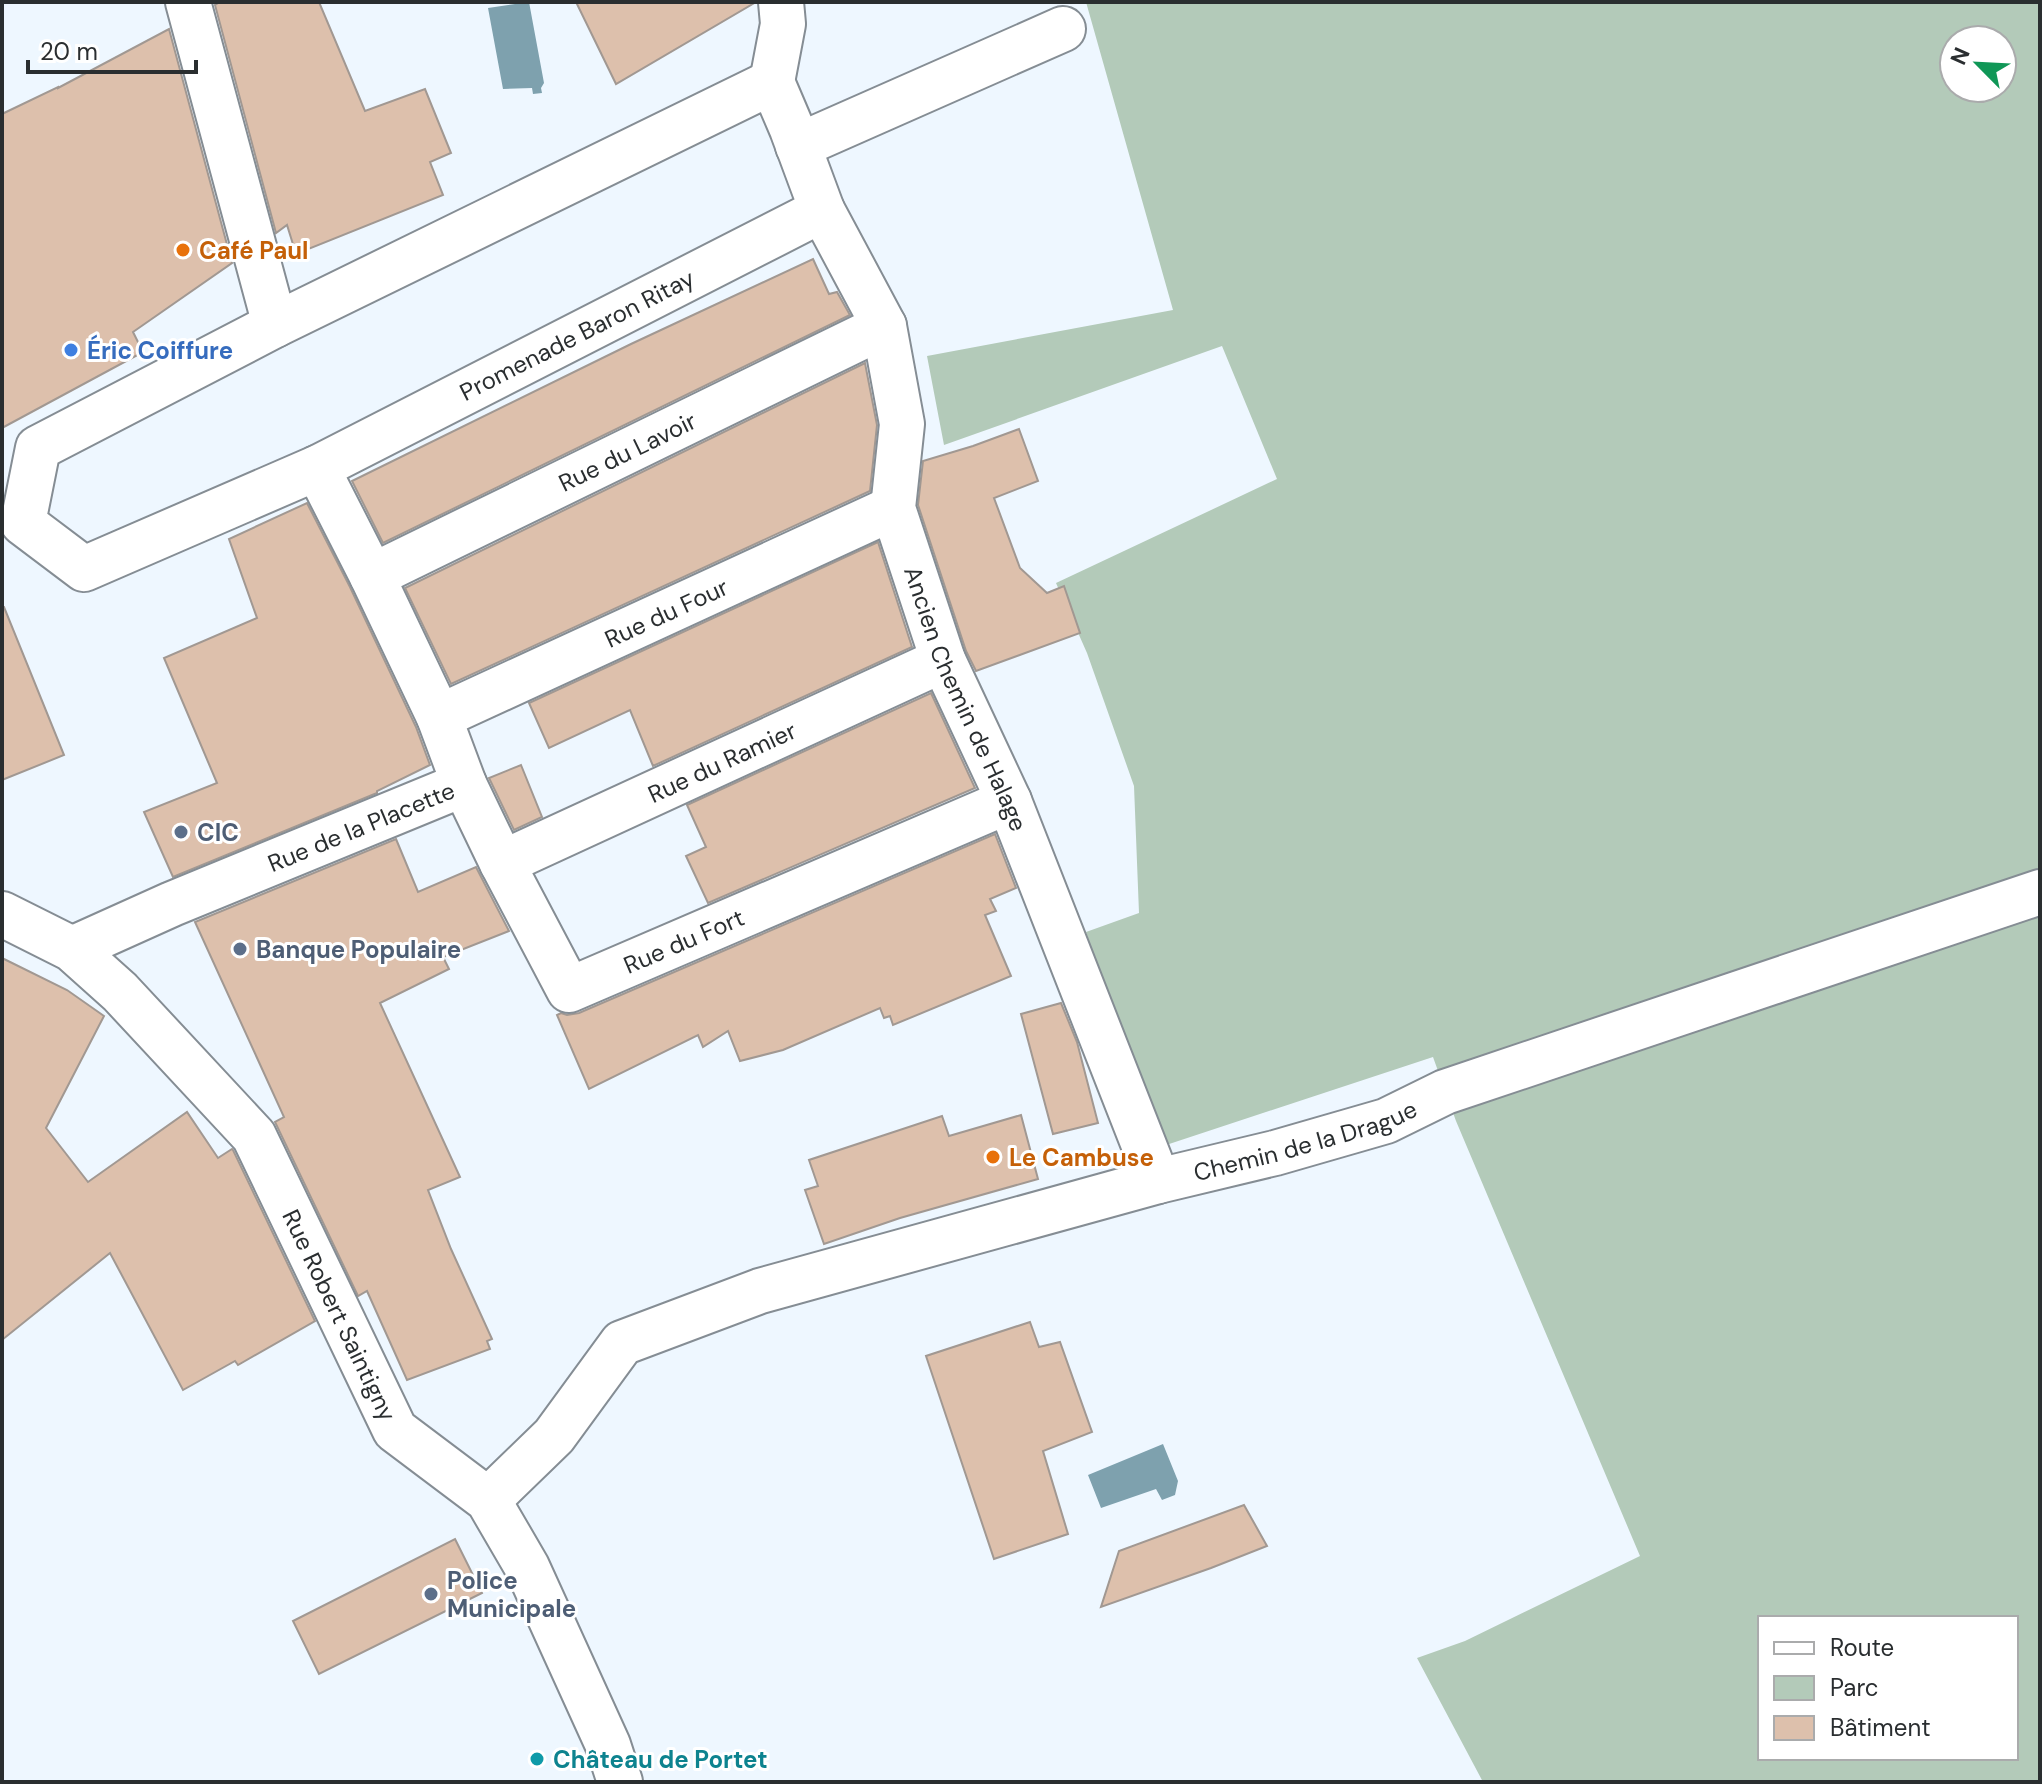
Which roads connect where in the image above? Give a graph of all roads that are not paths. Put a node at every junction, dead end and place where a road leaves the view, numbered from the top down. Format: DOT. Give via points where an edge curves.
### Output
graph roads {
  1 [pos="188,2"];
  2 [pos="781,2"];
  3 [pos="1063,29"];
  4 [pos="772,82"];
  5 [pos="798,146"];
  6 [pos="822,210"];
  7 [pos="275,325"];
  8 [pos="884,326"];
  9 [pos="317,468"];
  10 [pos="893,508"];
  11 [pos="13,527"];
  12 [pos="372,576"];
  13 [pos="943,660"];
  14 [pos="439,717"];
  15 [pos="464,784"];
  16 [pos="1009,801"];
  17 [pos="502,863"];
  18 [pos="2040,892"];
  19 [pos="2,914"];
  20 [pos="72,949"];
  21 [pos="1158,1181"];
  22 [pos="488,1500"];
  23 [pos="620,1782"];
  1 -- 7 [label="street"];
  2 -- 4 [label="street" via="783,24"];
  3 -- 5 [label="street"];
  4 -- 5 [label="street"];
  4 -- 7 [label="street, Promenade Baron Ritay"];
  5 -- 6 [label="street"];
  6 -- 8 [label="street, Ancien Chemin de Halage"];
  6 -- 9 [label="street, Promenade Baron Ritay"];
  7 -- 11 [label="street, Promenade Baron Ritay" via="38,448"];
  8 -- 10 [label="street, Ancien Chemin de Halage" via="902,424"];
  8 -- 12 [label="street, Rue du Lavoir"];
  9 -- 11 [label="street, Promenade Baron Ritay" via="84,569"];
  9 -- 12 [label="street, Rue de la Placette"];
  10 -- 13 [label="street, Ancien Chemin de Halage"];
  10 -- 14 [label="street, Rue du Four"];
  12 -- 14 [label="street, Rue de la Placette"];
  13 -- 16 [label="street, Ancien Chemin de Halage"];
  13 -- 17 [label="street, Rue du Ramier"];
  14 -- 15 [label="street, Rue de la Placette"];
  15 -- 17 [label="street, Rue du Fort"];
  15 -- 20 [label="street, Rue de la Placette"];
  16 -- 17 [label="street, Rue du Fort" via="569,990"];
  16 -- 21 [label="street, Ancien Chemin de Halage"];
  18 -- 21 [label="street, Chemin de la Drague" via="1445,1092 1386,1121"];
  19 -- 20 [label="street, Rue Robert Saintigny"];
  20 -- 22 [label="street, Rue Robert Saintigny" via="120,992 254,1136 395,1430"];
  21 -- 22 [label="street, Chemin de la Drague" via="760,1291 622,1343 554,1436"];
  22 -- 23 [label="street, Rue Robert Saintigny" via="527,1567"];
}
